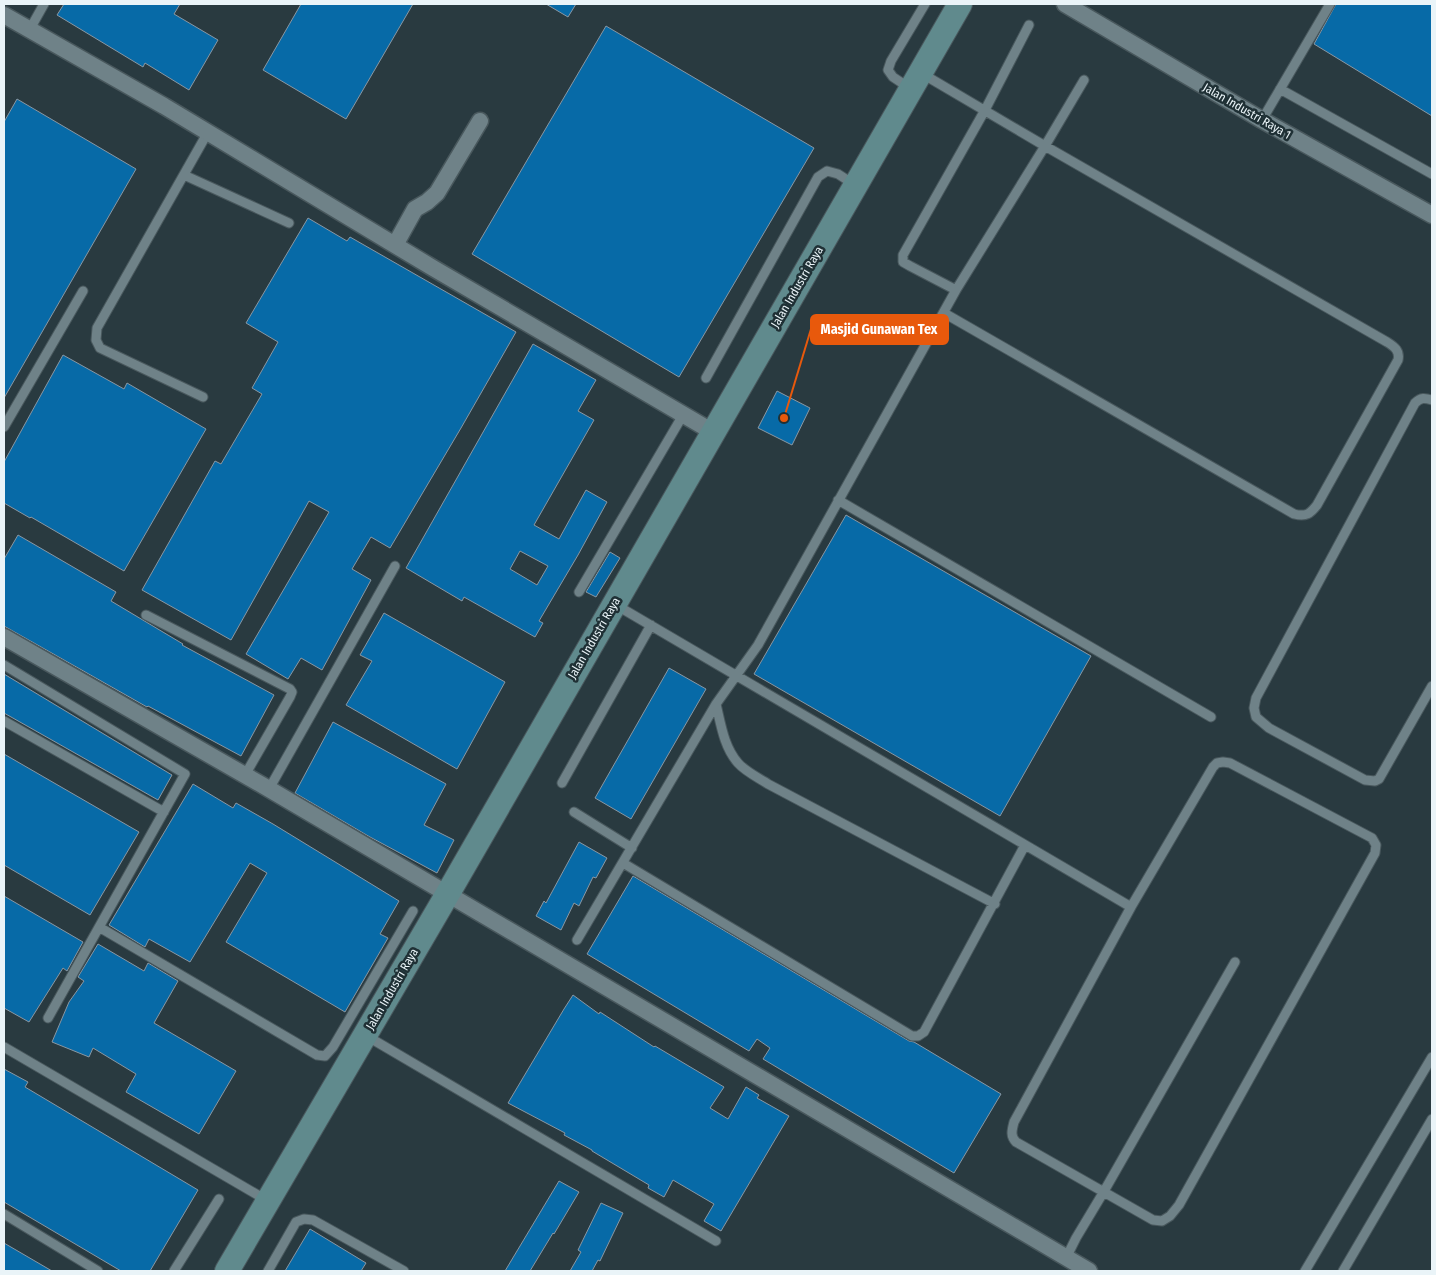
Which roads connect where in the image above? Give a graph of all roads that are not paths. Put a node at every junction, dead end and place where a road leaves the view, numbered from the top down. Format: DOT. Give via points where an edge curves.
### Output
graph roads {
  1 [pos="44,4"];
  2 [pos="925,4"];
  3 [pos="960,4"];
  4 [pos="1065,4"];
  5 [pos="1330,4"];
  6 [pos="4,14"];
  7 [pos="1029,25"];
  8 [pos="30,29"];
  9 [pos="1084,80"];
  10 [pos="916,81"];
  11 [pos="1280,89"];
  12 [pos="985,110"];
  13 [pos="1262,120"];
  14 [pos="480,121"];
  15 [pos="208,132"];
  16 [pos="1045,146"];
  17 [pos="1432,174"];
  18 [pos="184,175"];
  19 [pos="855,185"];
  20 [pos="1432,215"];
  21 [pos="289,223"];
  22 [pos="395,245"];
  23 [pos="956,290"];
  24 [pos="82,292"];
  25 [pos="944,313"];
  26 [pos="706,378"];
  27 [pos="203,397"];
  28 [pos="1432,400"];
  29 [pos="683,414"];
  30 [pos="4,427"];
  31 [pos="713,432"];
  32 [pos="838,500"];
  33 [pos="395,566"];
  34 [pos="579,592"];
  35 [pos="614,603"];
  36 [pos="146,615"];
  37 [pos="651,625"];
  38 [pos="4,637"];
  39 [pos="4,664"];
  40 [pos="736,674"];
  41 [pos="1432,686"];
  42 [pos="716,704"];
  43 [pos="1211,717"];
  44 [pos="4,721"];
  45 [pos="245,776"];
  46 [pos="562,783"];
  47 [pos="269,790"];
  48 [pos="164,812"];
  49 [pos="574,812"];
  50 [pos="1025,845"];
  51 [pos="632,848"];
  52 [pos="623,863"];
  53 [pos="446,895"];
  54 [pos="995,904"];
  55 [pos="1131,907"];
  56 [pos="412,911"];
  57 [pos="99,927"];
  58 [pos="578,940"];
  59 [pos="1235,962"];
  60 [pos="48,1018"];
  61 [pos="365,1035"];
  62 [pos="4,1047"];
  63 [pos="1432,1056"];
  64 [pos="1432,1119"];
  65 [pos="1104,1193"];
  66 [pos="219,1199"];
  67 [pos="268,1201"];
  68 [pos="4,1214"];
  69 [pos="716,1241"];
  70 [pos="1066,1258"];
  71 [pos="93,1270"];
  72 [pos="174,1271"];
  73 [pos="227,1271"];
  74 [pos="268,1271"];
  75 [pos="404,1271"];
  76 [pos="1089,1271"];
  77 [pos="1305,1271"];
  78 [pos="1344,1271"];
  1 -- 8 [label="lane"];
  2 -- 10 [label="lane" via="888,70 893,77"];
  3 -- 10 [label="street, Jalan Industri Raya"];
  4 -- 13 [label="street, Jalan Industri Raya 1"];
  5 -- 11 [label="lane"];
  6 -- 8 [label="street"];
  7 -- 12 [label="lane"];
  8 -- 15 [label="street"];
  9 -- 16 [label="lane"];
  10 -- 12 [label="lane"];
  10 -- 19 [label="street, Jalan Industri Raya"];
  11 -- 13 [label="lane"];
  11 -- 17 [label="lane"];
  12 -- 16 [label="lane"];
  12 -- 23 [label="lane" via="903,256 903,262"];
  13 -- 20 [label="street, Jalan Industri Raya 1"];
  14 -- 22 [label="street" via="437,193 415,209"];
  15 -- 18 [label="lane"];
  15 -- 22 [label="street"];
  16 -- 23 [label="lane"];
  16 -- 25 [label="lane" via="1379,337 1398,351 1398,360 1317,505 1310,514 1294,514"];
  18 -- 21 [label="lane"];
  18 -- 27 [label="lane" via="97,328 96,340 100,348"];
  19 -- 26 [label="lane" via="828,170 818,177"];
  19 -- 31 [label="street, Jalan Industri Raya"];
  22 -- 29 [label="street"];
  23 -- 25 [label="lane"];
  24 -- 30 [label="lane"];
  25 -- 32 [label="lane"];
  28 -- 41 [label="lane" via="1419,399 1415,403 1256,698 1254,708 1256,717 1269,728 1365,780 1375,781"];
  29 -- 31 [label="street"];
  29 -- 34 [label="lane"];
  31 -- 35 [label="street, Jalan Industri Raya"];
  32 -- 40 [label="lane" via="758,645"];
  32 -- 43 [label="lane"];
  33 -- 47 [label="lane"];
  35 -- 37 [label="lane"];
  35 -- 53 [label="street, Jalan Industri Raya"];
  36 -- 45 [label="lane" via="290,688 290,697"];
  37 -- 40 [label="lane"];
  37 -- 46 [label="lane"];
  38 -- 45 [label="street"];
  39 -- 48 [label="lane" via="185,774"];
  40 -- 42 [label="lane"];
  40 -- 50 [label="lane"];
  42 -- 51 [label="lane"];
  42 -- 54 [label="lane" via="728,749 739,765 768,784"];
  44 -- 48 [label="lane"];
  45 -- 47 [label="street"];
  47 -- 53 [label="street"];
  48 -- 57 [label="lane"];
  49 -- 51 [label="lane"];
  50 -- 54 [label="lane"];
  50 -- 55 [label="lane"];
  51 -- 52 [label="lane"];
  52 -- 54 [label="lane" via="912,1036 924,1032"];
  52 -- 58 [label="lane"];
  53 -- 61 [label="street, Jalan Industri Raya"];
  53 -- 70 [label="street"];
  55 -- 65 [label="lane" via="1014,1122 1012,1132 1016,1142"];
  55 -- 65 [label="lane" via="1217,763 1230,763 1372,838 1376,845 1375,853 1179,1205 1162,1221 1153,1220"];
  56 -- 57 [label="lane" via="325,1056 318,1056"];
  57 -- 60 [label="lane"];
  59 -- 65 [label="lane"];
  61 -- 67 [label="street, Jalan Industri Raya"];
  61 -- 69 [label="lane"];
  62 -- 67 [label="lane"];
  63 -- 77 [label="lane"];
  64 -- 78 [label="lane"];
  65 -- 70 [label="lane"];
  66 -- 72 [label="lane"];
  67 -- 73 [label="street, Jalan Industri Raya"];
  68 -- 71 [label="lane"];
  70 -- 76 [label="street"];
  74 -- 75 [label="lane" via="296,1222 304,1219 313,1220"];
}
